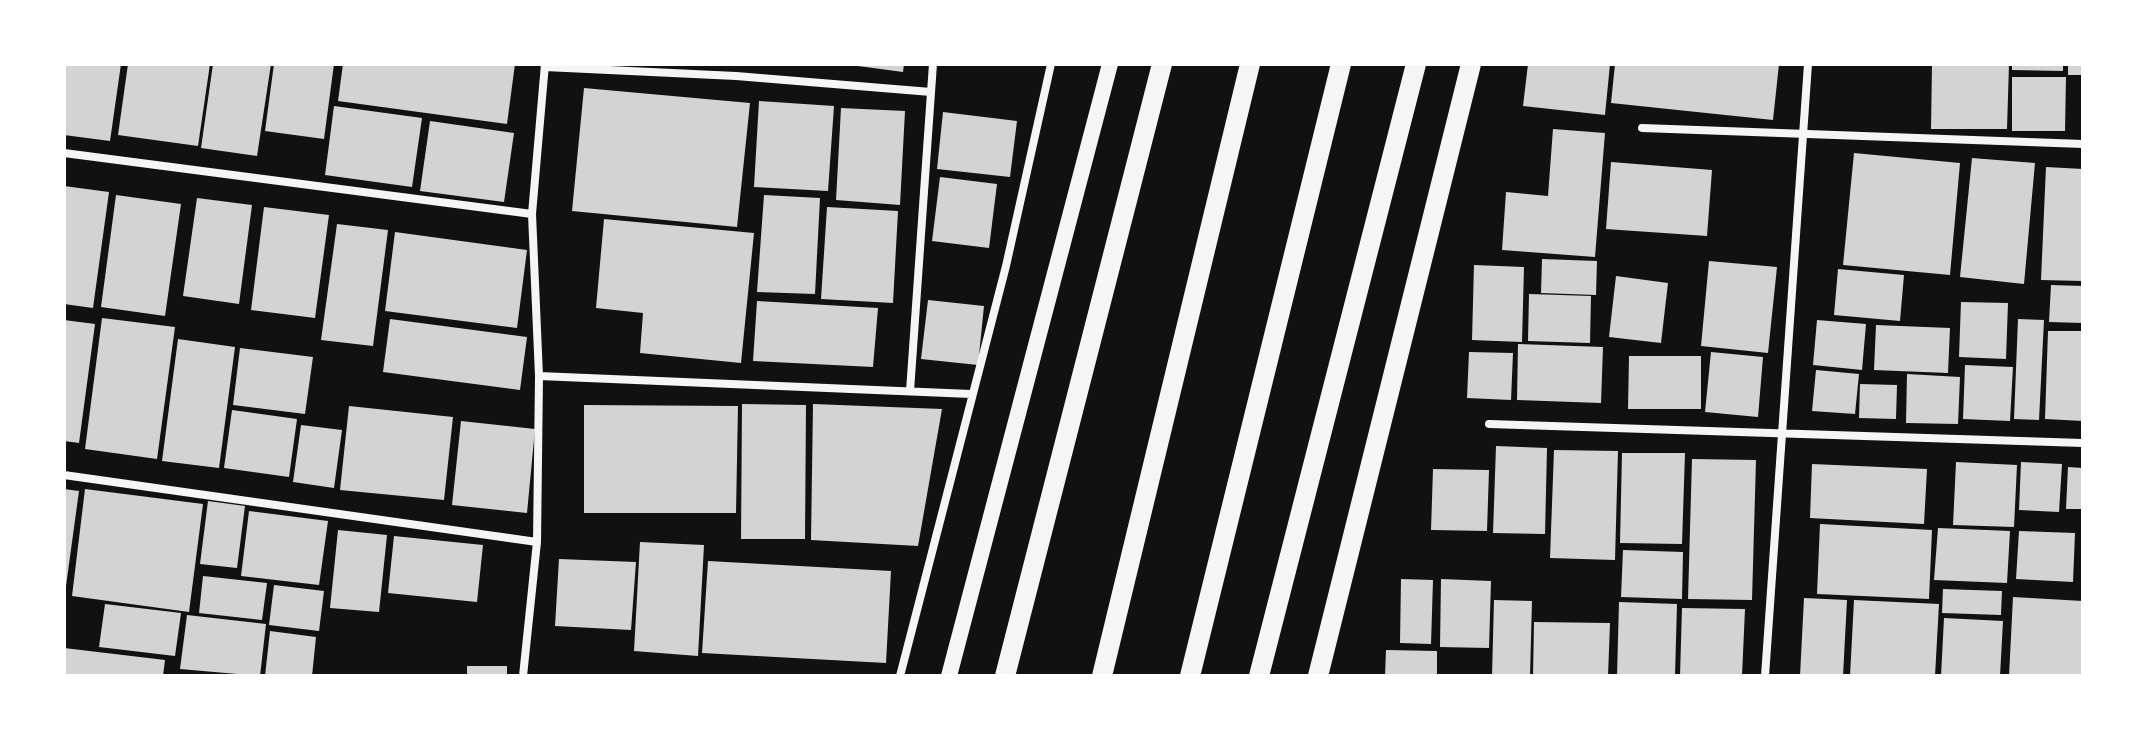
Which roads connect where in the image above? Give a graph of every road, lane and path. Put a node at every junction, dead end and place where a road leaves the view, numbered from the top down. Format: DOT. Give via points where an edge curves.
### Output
graph roads {
  1 [pos="933,64"];
  2 [pos="1051,64"];
  3 [pos="1110,64"];
  4 [pos="1162,64"];
  5 [pos="1250,64"];
  6 [pos="1341,64"];
  7 [pos="1416,64"];
  8 [pos="1471,64"];
  9 [pos="1808,64"];
  10 [pos="545,66"];
  11 [pos="931,92"];
  12 [pos="1642,128"];
  13 [pos="1805,133"];
  14 [pos="2083,144"];
  15 [pos="64,153"];
  16 [pos="532,214"];
  17 [pos="539,376"];
  18 [pos="910,391"];
  19 [pos="971,394"];
  20 [pos="1489,424"];
  21 [pos="1781,433"];
  22 [pos="2083,443"];
  23 [pos="64,475"];
  24 [pos="537,542"];
  25 [pos="523,676"];
  26 [pos="900,676"];
  27 [pos="949,676"];
  28 [pos="1005,676"];
  29 [pos="1102,676"];
  30 [pos="1190,676"];
  31 [pos="1259,676"];
  32 [pos="1318,676"];
  33 [pos="1765,676"];
  1 -- 11 [label="street"];
  2 -- 19 [label="street"];
  3 -- 27 [label="main road"];
  4 -- 28 [label="main road"];
  5 -- 29 [label="main road"];
  6 -- 30 [label="main road"];
  7 -- 31 [label="main road"];
  8 -- 32 [label="main road"];
  9 -- 13 [label="street"];
  10 -- 11 [label="street"];
  10 -- 16 [label="street"];
  11 -- 18 [label="street"];
  12 -- 13 [label="street"];
  13 -- 14 [label="street"];
  13 -- 21 [label="street"];
  15 -- 16 [label="street"];
  16 -- 17 [label="street"];
  17 -- 18 [label="street"];
  17 -- 24 [label="street"];
  18 -- 19 [label="street"];
  19 -- 26 [label="street"];
  20 -- 21 [label="street"];
  21 -- 22 [label="street"];
  21 -- 33 [label="street"];
  23 -- 24 [label="street"];
  24 -- 25 [label="street"];
}
